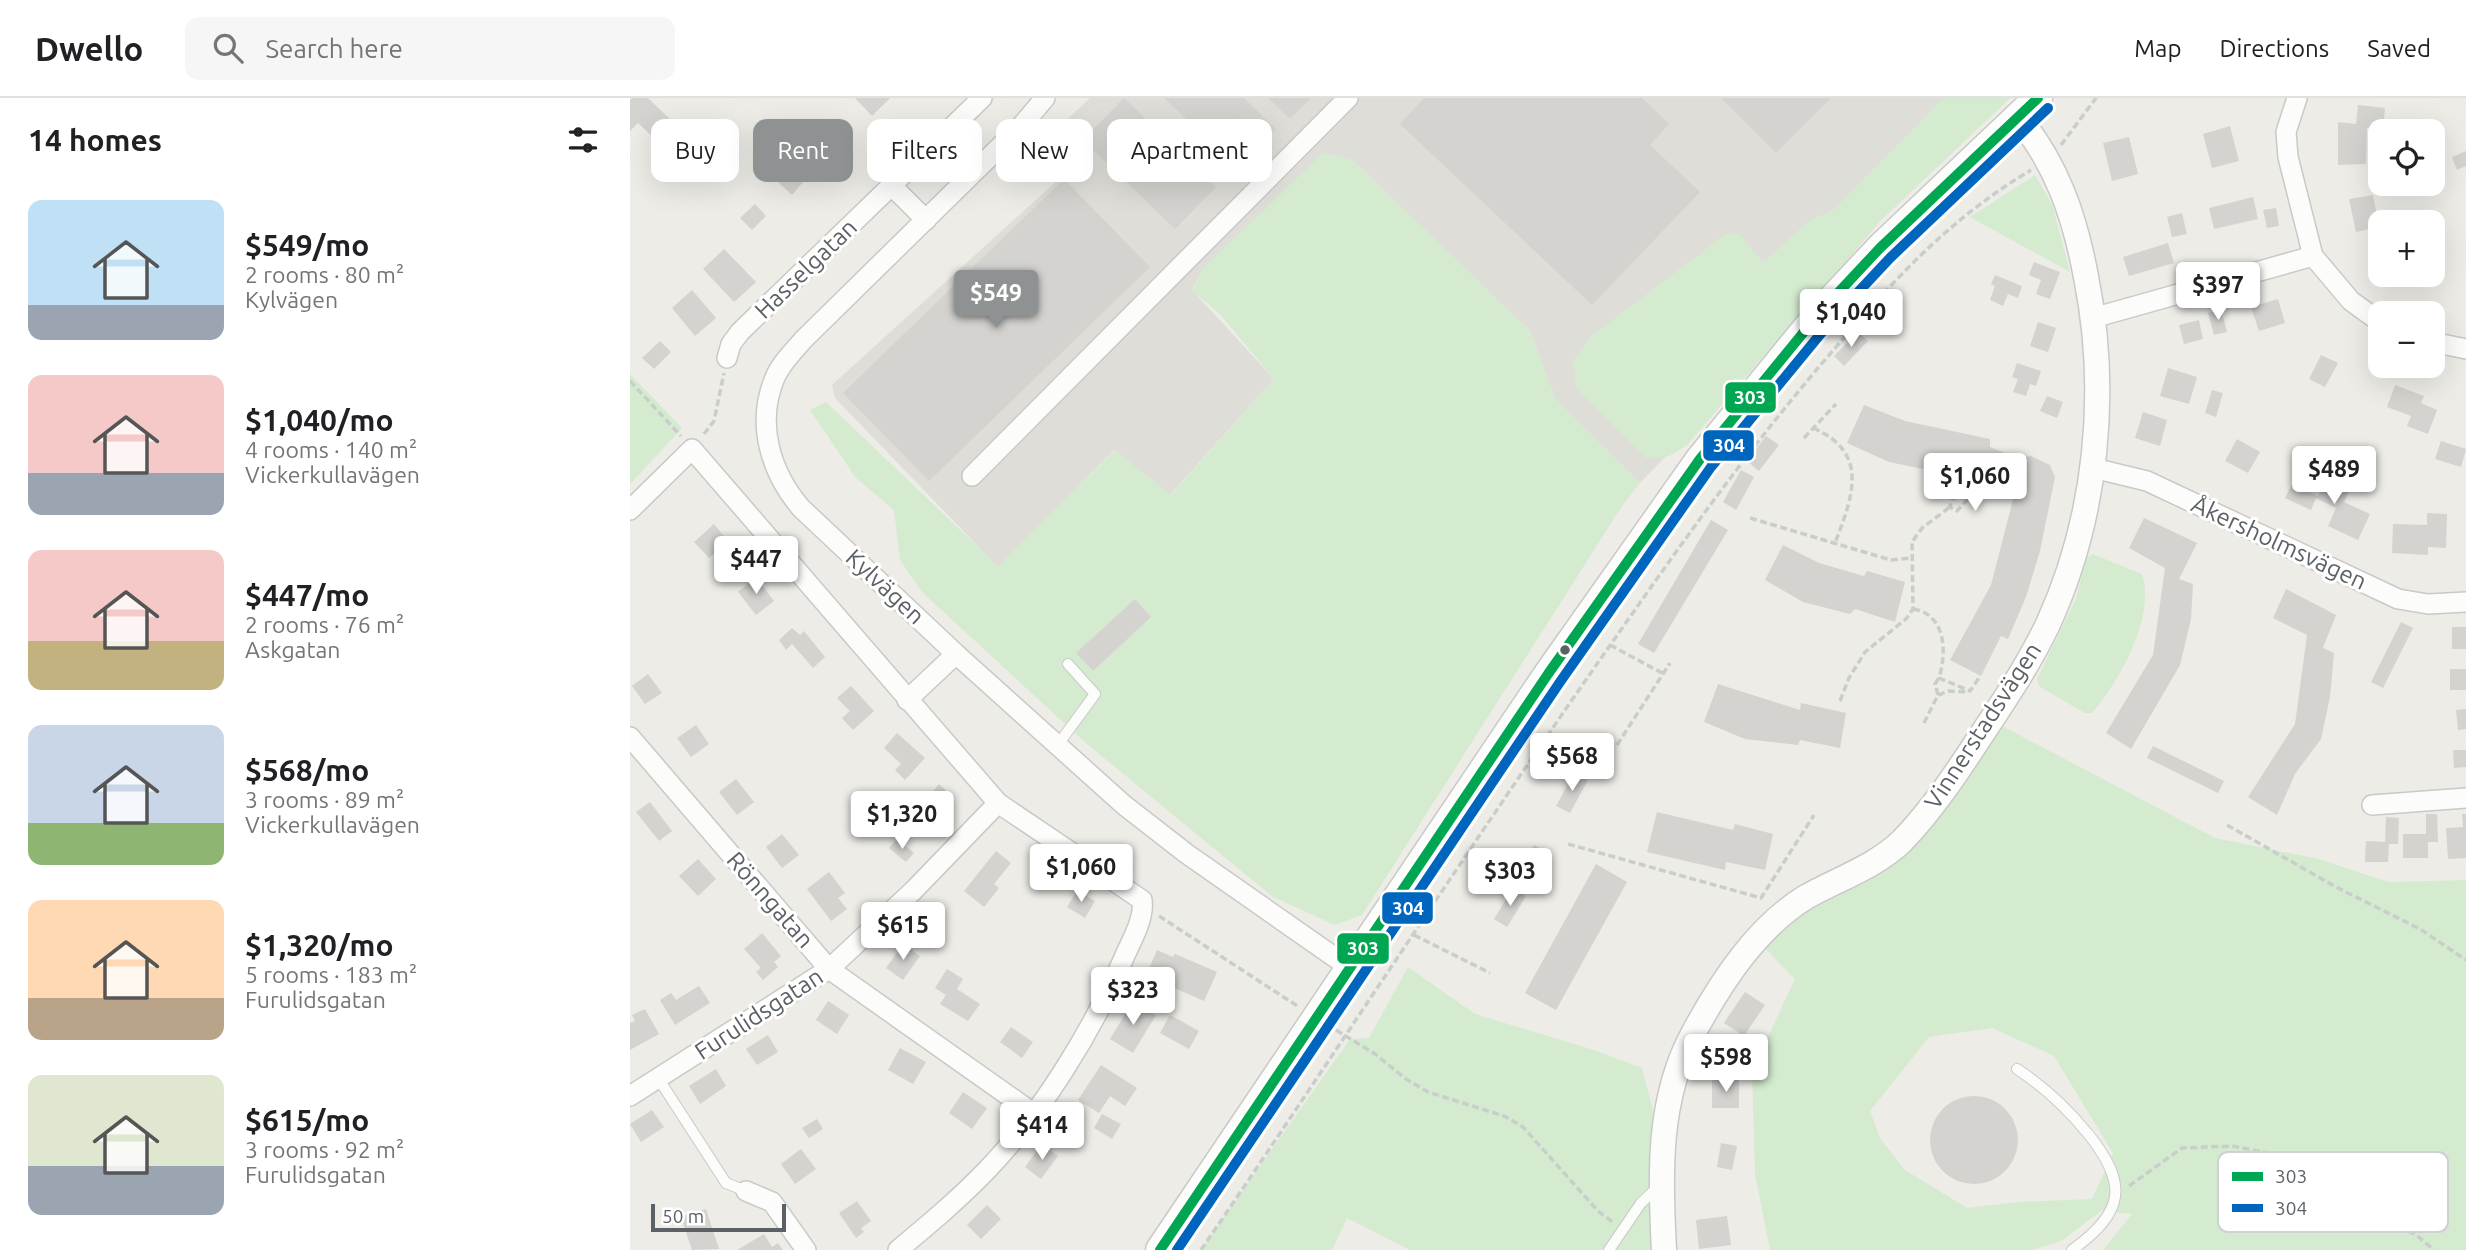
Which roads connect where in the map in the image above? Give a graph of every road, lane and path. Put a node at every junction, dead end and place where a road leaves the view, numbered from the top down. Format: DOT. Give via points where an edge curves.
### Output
graph roads {
  1 [pos="982,98"];
  2 [pos="1045,98"];
  3 [pos="1348,98"];
  4 [pos="2038,98"];
  5 [pos="2096,98"];
  6 [pos="2297,98"];
  7 [pos="2017,117"];
  8 [pos="2047,158"];
  9 [pos="892,186"];
  10 [pos="926,220"];
  11 [pos="2313,256"];
  12 [pos="2368,313"];
  13 [pos="2093,318"];
  14 [pos="2445,344"];
  15 [pos="2466,348"];
  16 [pos="727,358"];
  17 [pos="630,381"];
  18 [pos="1836,404"];
  19 [pos="1813,428"];
  20 [pos="1804,438"];
  21 [pos="692,449"];
  22 [pos="2094,468"];
  23 [pos="972,476"];
  24 [pos="1945,482"];
  25 [pos="2007,484"];
  26 [pos="1982,493"];
  27 [pos="1968,499"];
  28 [pos="1950,507"];
  29 [pos="630,510"];
  30 [pos="1750,518"];
  31 [pos="1835,543"];
  32 [pos="1912,558"];
  33 [pos="2466,602"];
  34 [pos="1913,608"];
  35 [pos="1610,645"];
  36 [pos="957,654"];
  37 [pos="1590,657"];
  38 [pos="1598,662"];
  39 [pos="1670,663"];
  40 [pos="1068,664"];
  41 [pos="1664,674"];
  42 [pos="1939,678"];
  43 [pos="1979,678"];
  44 [pos="1970,691"];
  45 [pos="1938,695"];
  46 [pos="907,700"];
  47 [pos="1840,701"];
  48 [pos="1924,723"];
  49 [pos="630,737"];
  50 [pos="1057,746"];
  51 [pos="1617,746"];
  52 [pos="2466,798"];
  53 [pos="998,803"];
  54 [pos="2371,805"];
  55 [pos="1814,815"];
  56 [pos="2227,825"];
  57 [pos="1568,844"];
  58 [pos="1143,905"];
  59 [pos="1414,935"];
  60 [pos="2466,960"];
  61 [pos="1350,968"];
  62 [pos="829,969"];
  63 [pos="1490,973"];
  64 [pos="1316,1019"];
  65 [pos="1346,1035"];
  66 [pos="2017,1069"];
  67 [pos="658,1078"];
  68 [pos="630,1096"];
  69 [pos="1033,1113"];
  70 [pos="2264,1152"];
  71 [pos="1661,1184"];
  72 [pos="746,1191"];
  73 [pos="2116,1196"];
  74 [pos="1622,1229"];
  75 [pos="2410,1232"];
  76 [pos="806,1250"];
  77 [pos="898,1250"];
  78 [pos="1160,1250"];
  79 [pos="1201,1250"];
  80 [pos="1609,1250"];
  81 [pos="1664,1250"];
  82 [pos="2072,1250"];
  83 [pos="2434,1250"];
  1 -- 9 [label="street, Hasselgatan"];
  2 -- 10 [label="street, Kylvägen"];
  3 -- 23 [label="street"];
  4 -- 7 [label="main road"];
  5 -- 8 [label="path"];
  6 -- 11 [label="street" via="2286,132 2288,157"];
  7 -- 8 [label="street, Vinnerstadsvägen"];
  7 -- 61 [label="main road" via="1880,248 1728,423 1635,546"];
  8 -- 13 [label="street, Vinnerstadsvägen" via="2077,236"];
  8 -- 35 [label="path" via="1946,229 1871,306 1728,477"];
  9 -- 10 [label="street"];
  9 -- 16 [label="street, Hasselgatan" via="740,332"];
  10 -- 36 [label="street, Kylvägen" via="779,368 769,396 768,445 779,479 801,508"];
  11 -- 12 [label="street" via="2351,301"];
  11 -- 13 [label="street"];
  13 -- 22 [label="street, Vinnerstadsvägen"];
  14 -- 15 [label="street"];
  16 -- 21 [label="path" via="714,421"];
  17 -- 21 [label="path"];
  18 -- 19 [label="path"];
  19 -- 20 [label="path"];
  19 -- 31 [label="path" via="1839,447 1851,464 1854,479"];
  21 -- 29 [label="street"];
  21 -- 46 [label="street"];
  22 -- 33 [label="street, Åkersholmsvägen" via="2147,481 2398,600"];
  22 -- 71 [label="street, Vinnerstadsvägen" via="2076,545 2048,623 2027,664 1948,785 1898,844 1869,866 1781,914 1709,1006 1692,1035 1672,1090"];
  24 -- 26 [label="path"];
  25 -- 26 [label="path"];
  26 -- 27 [label="path"];
  27 -- 28 [label="path" via="1957,511"];
  27 -- 28 [label="path" via="1958,496"];
  28 -- 32 [label="path" via="1922,528 1912,542"];
  30 -- 31 [label="path"];
  31 -- 32 [label="path" via="1891,560"];
  32 -- 34 [label="path"];
  34 -- 42 [label="path" via="1937,622 1945,653"];
  34 -- 47 [label="path" via="1865,652"];
  35 -- 38 [label="path"];
  35 -- 41 [label="path"];
  36 -- 46 [label="street"];
  36 -- 50 [label="street, Kylvägen"];
  37 -- 38 [label="path"];
  38 -- 59 [label="path"];
  39 -- 41 [label="path"];
  40 -- 50 [label="lane" via="1094,694"];
  41 -- 51 [label="path"];
  42 -- 44 [label="path"];
  42 -- 45 [label="path" via="1935,684"];
  43 -- 44 [label="path"];
  44 -- 45 [label="path"];
  45 -- 48 [label="path"];
  46 -- 53 [label="street"];
  49 -- 62 [label="street, Rönngatan"];
  50 -- 61 [label="street, Kylvägen" via="1187,854"];
  52 -- 54 [label="street"];
  53 -- 58 [label="street" via="1138,895"];
  53 -- 62 [label="street, Furulidsgatan"];
  55 -- 57 [label="path" via="1761,898"];
  56 -- 60 [label="path" via="2420,929"];
  58 -- 64 [label="path"];
  58 -- 69 [label="street" via="1100,1005"];
  59 -- 63 [label="path"];
  59 -- 65 [label="path"];
  61 -- 64 [label="main road"];
  62 -- 67 [label="street, Furulidsgatan"];
  62 -- 69 [label="street, Rönngatan"];
  64 -- 65 [label="path"];
  64 -- 78 [label="main road"];
  65 -- 74 [label="path" via="1428,1091 1504,1116 1523,1127 1598,1211"];
  65 -- 79 [label="path"];
  66 -- 73 [label="lane" via="2049,1091 2108,1158 2115,1173"];
  67 -- 68 [label="street, Furulidsgatan"];
  67 -- 72 [label="lane" via="726,1183"];
  69 -- 77 [label="street" via="987,1170"];
  70 -- 73 [label="path" via="2232,1146 2182,1148"];
  71 -- 74 [label="lane"];
  71 -- 81 [label="street, Vinnerstadsvägen"];
  72 -- 76 [label="street" via="772,1202"];
  73 -- 82 [label="lane" via="2106,1217"];
  74 -- 80 [label="lane"];
  75 -- 83 [label="path"];
}
